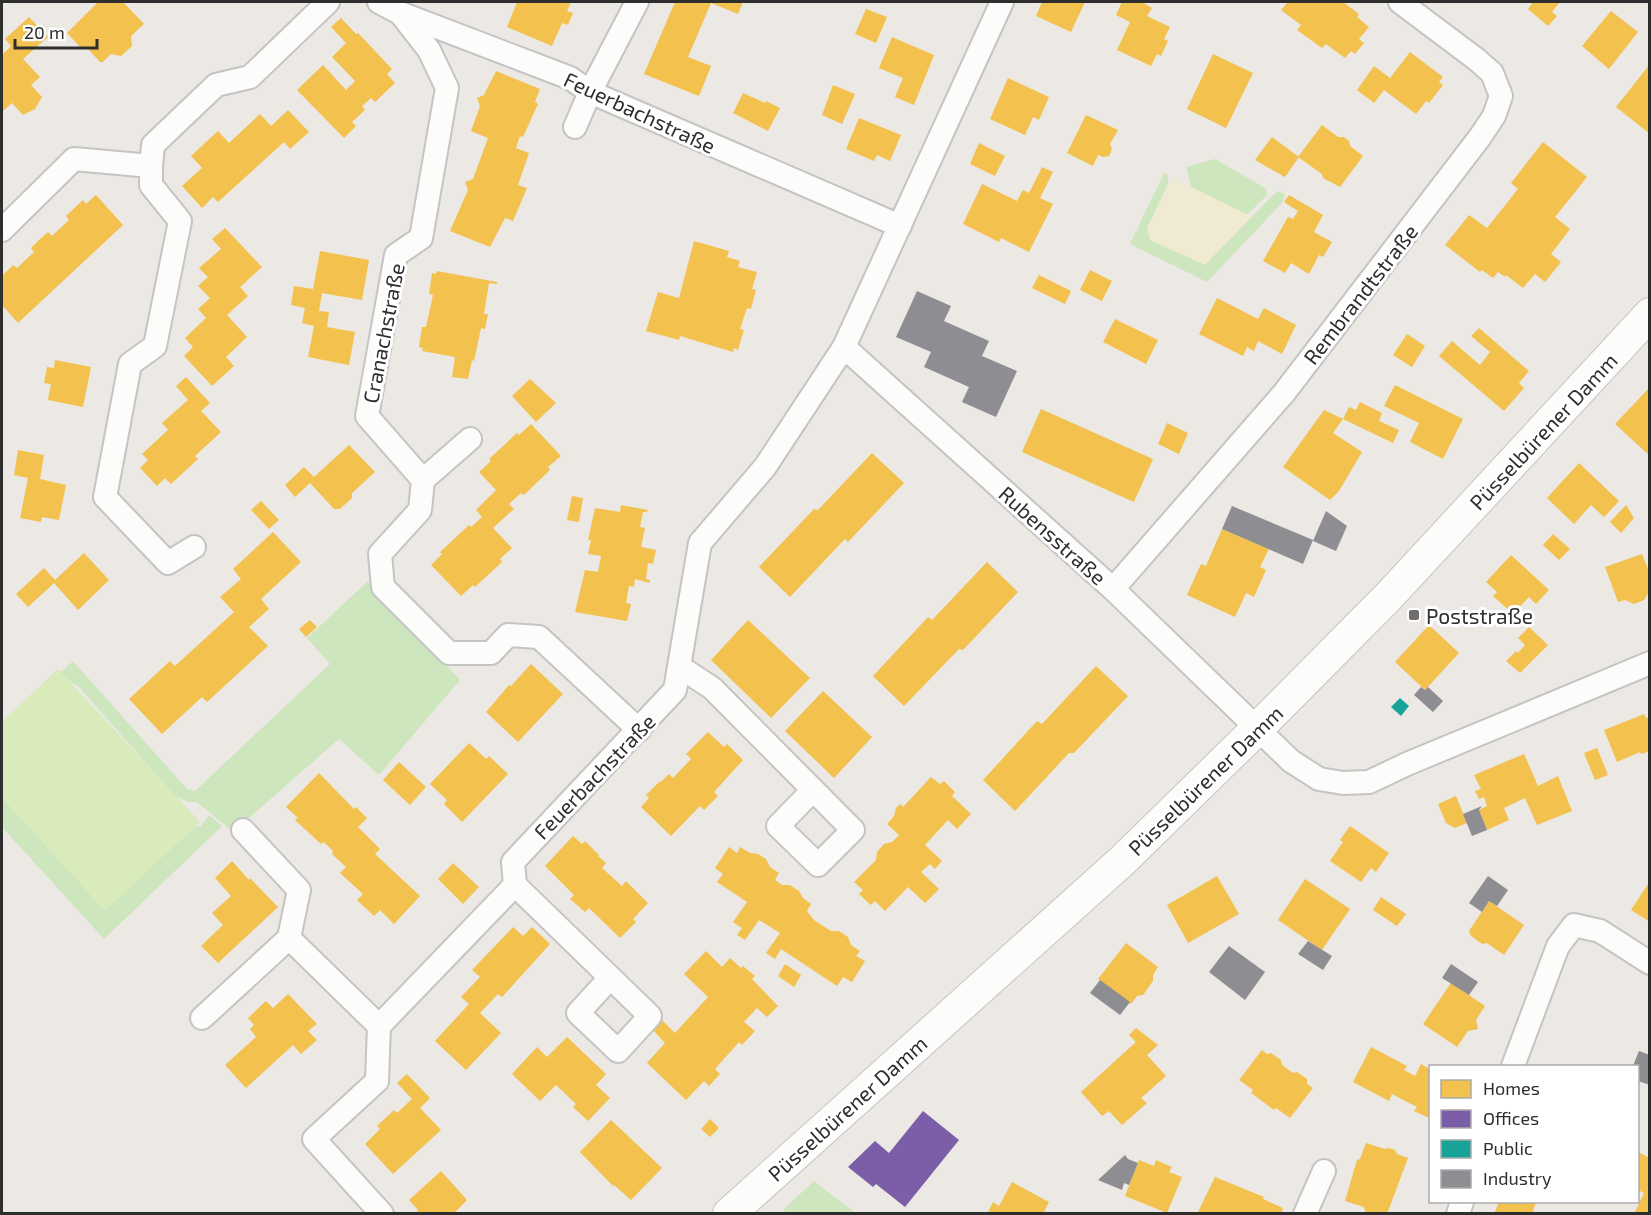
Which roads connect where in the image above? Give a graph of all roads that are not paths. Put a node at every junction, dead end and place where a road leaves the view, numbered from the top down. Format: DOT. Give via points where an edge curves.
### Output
graph roads {
  1 [pos="328,2"];
  2 [pos="379,2"];
  3 [pos="637,2"];
  4 [pos="1002,2"];
  5 [pos="1400,2"];
  6 [pos="400,13"];
  7 [pos="590,92"];
  8 [pos="575,127"];
  9 [pos="151,166"];
  10 [pos="900,226"];
  11 [pos="2,230"];
  12 [pos="1650,314"];
  13 [pos="844,347"];
  14 [pos="471,439"];
  15 [pos="423,480"];
  16 [pos="194,547"];
  17 [pos="1113,589"];
  18 [pos="1650,663"];
  19 [pos="680,667"];
  20 [pos="1257,729"];
  21 [pos="639,730"];
  22 [pos="813,790"];
  23 [pos="243,830"];
  24 [pos="515,885"];
  25 [pos="289,938"];
  26 [pos="1650,963"];
  27 [pos="610,978"];
  28 [pos="202,1018"];
  29 [pos="380,1026"];
  30 [pos="1513,1065"];
  31 [pos="1324,1171"];
  32 [pos="381,1213"];
  33 [pos="729,1214"];
  34 [pos="1305,1214"];
  1 -- 9 [label="street" via="250,77 216,85 153,145"];
  2 -- 6 [label="street, Feuerbachstraße"];
  3 -- 7 [label="street"];
  4 -- 10 [label="street, Feuerbachstraße"];
  5 -- 17 [label="street, Rembrandtstraße" via="1492,73 1500,96 1494,116 1284,393"];
  6 -- 7 [label="street, Feuerbachstraße" via="570,78"];
  6 -- 15 [label="street, Cranachstraße" via="429,50 447,88 421,238 396,255 367,416"];
  7 -- 8 [label="street"];
  7 -- 10 [label="street, Feuerbachstraße"];
  9 -- 11 [label="street" via="74,159"];
  9 -- 16 [label="street" via="151,185 180,221 155,346 130,364 105,497 168,563"];
  10 -- 13 [label="street, Feuerbachstraße"];
  12 -- 20 [label="main road, Püsselbürener Damm" via="1389,596"];
  13 -- 17 [label="street, Rubensstraße"];
  13 -- 19 [label="street, Feuerbachstraße" via="765,467 700,543"];
  14 -- 15 [label="street"];
  15 -- 21 [label="street" via="420,510 380,554 383,587 449,653 491,653 508,635 539,637"];
  17 -- 20 [label="street, Rubensstraße"];
  18 -- 20 [label="street" via="1369,782 1343,783 1319,778 1291,761"];
  19 -- 21 [label="street, Feuerbachstraße" via="675,690"];
  19 -- 22 [label="street" via="712,688"];
  20 -- 33 [label="main road, Püsselbürener Damm" via="1123,860"];
  21 -- 24 [label="street, Feuerbachstraße" via="513,862"];
  23 -- 25 [label="street" via="299,890"];
  24 -- 27 [label="street"];
  24 -- 29 [label="street"];
  25 -- 28 [label="street"];
  25 -- 29 [label="street"];
  26 -- 30 [label="street" via="1600,931 1574,925 1558,946"];
  29 -- 32 [label="street" via="377,1081 314,1139"];
  31 -- 34 [label="street"];
}
